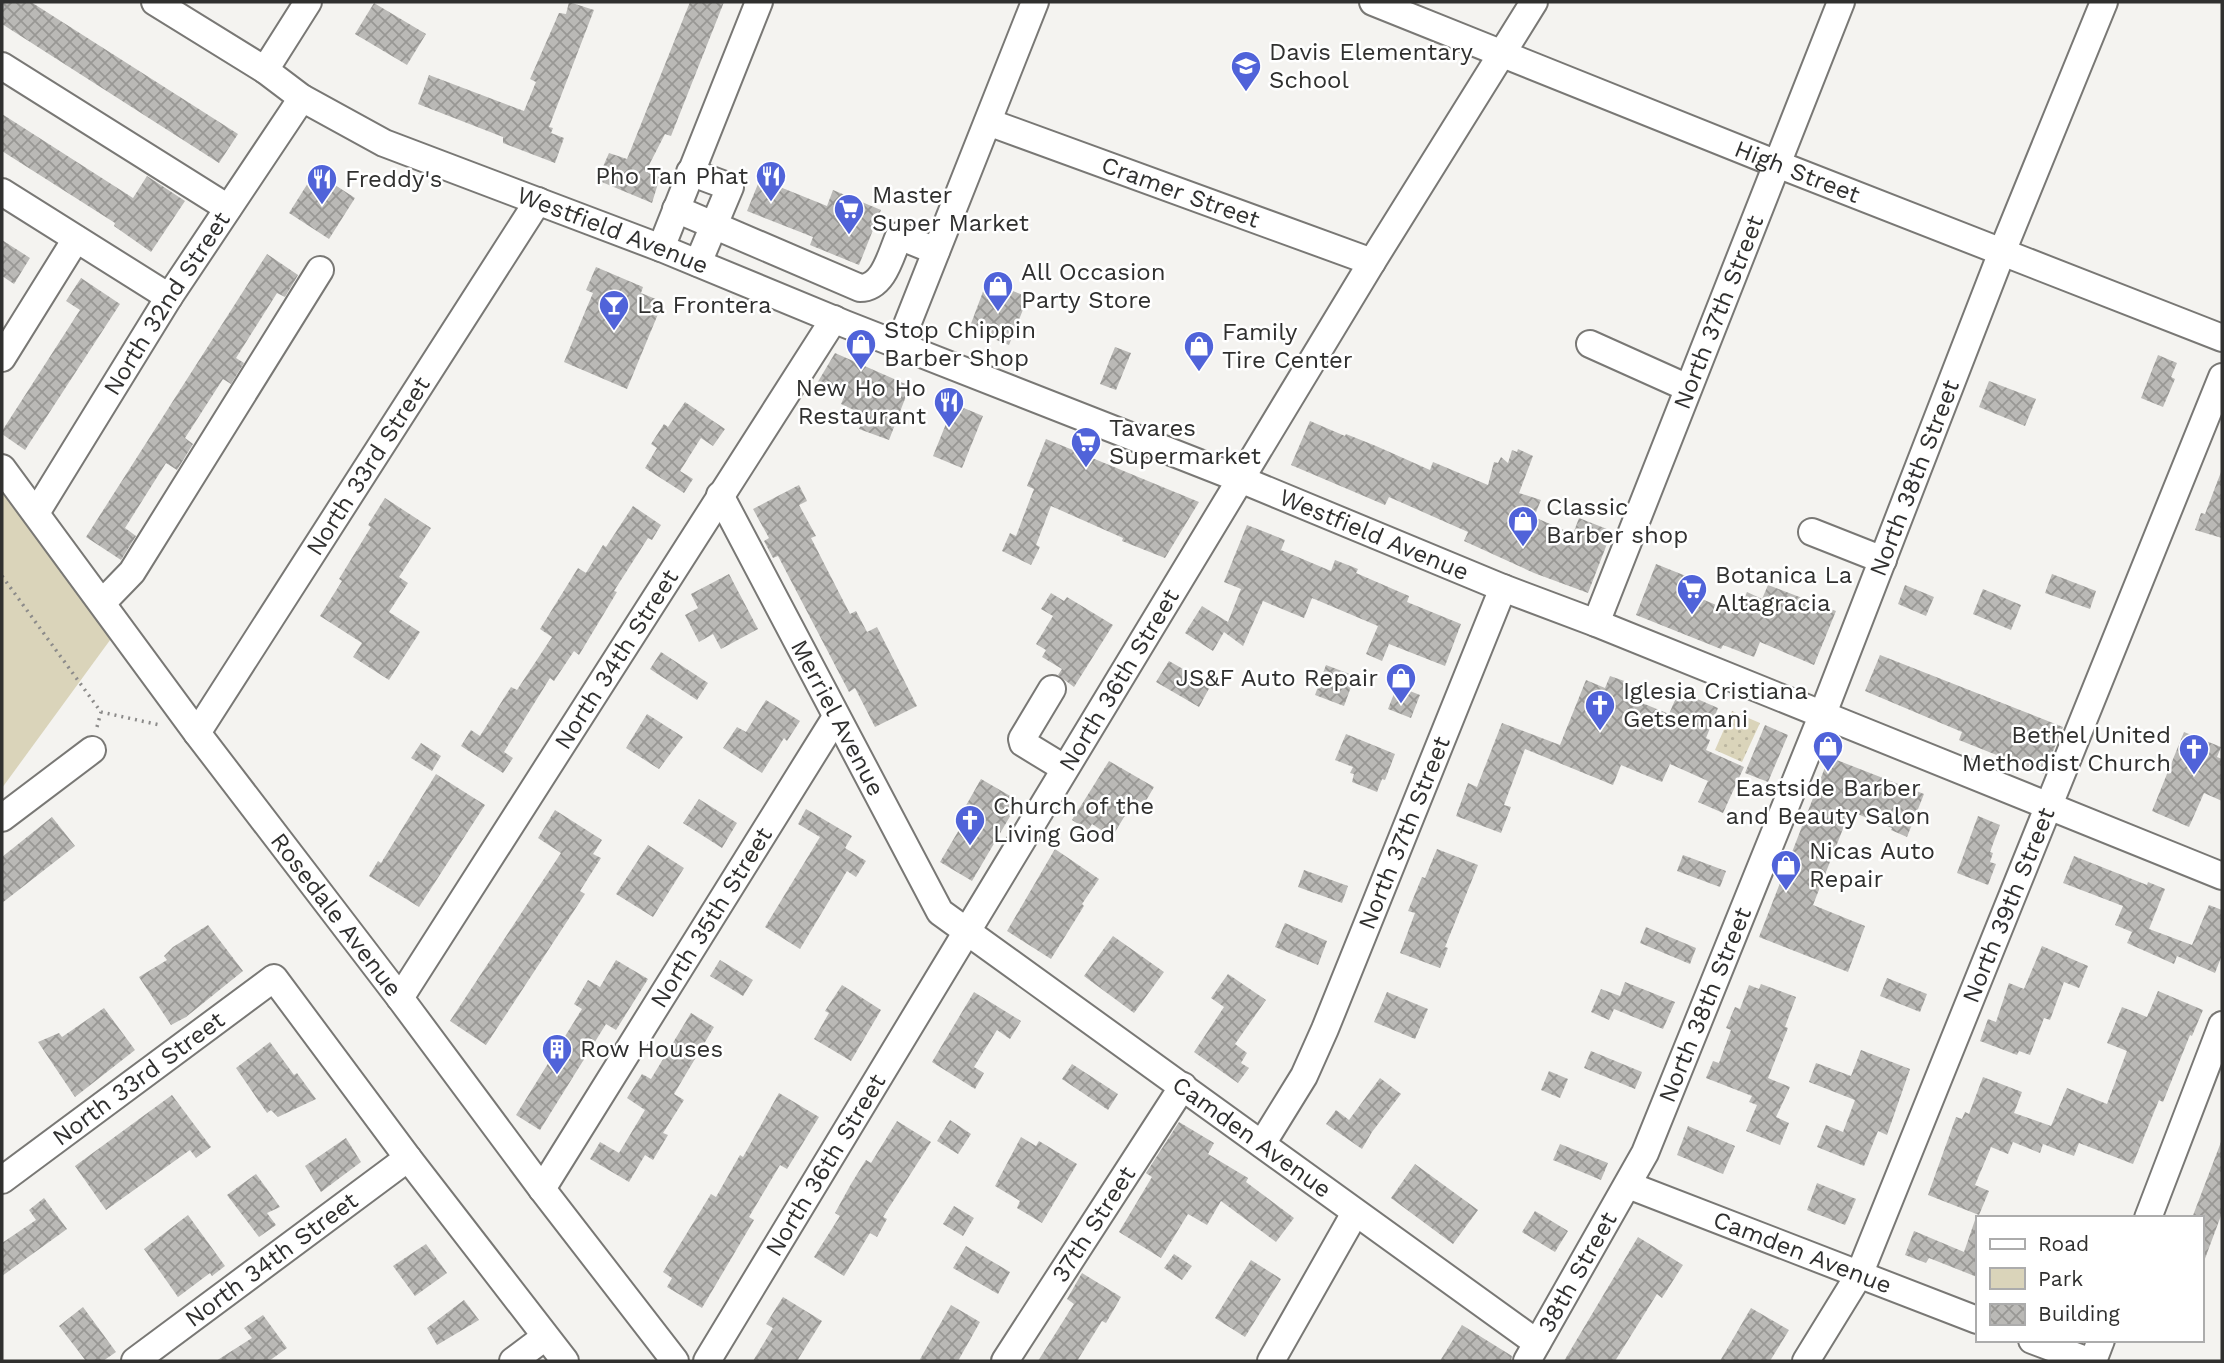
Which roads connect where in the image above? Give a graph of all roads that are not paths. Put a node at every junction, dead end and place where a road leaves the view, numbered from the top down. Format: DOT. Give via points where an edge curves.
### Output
graph roads {
  1 [pos="155,2"];
  2 [pos="308,2"];
  3 [pos="759,2"];
  4 [pos="1035,2"];
  5 [pos="1373,2"];
  6 [pos="1534,2"];
  7 [pos="1841,2"];
  8 [pos="2104,2"];
  9 [pos="1502,54"];
  10 [pos="2,66"];
  11 [pos="265,70"];
  12 [pos="302,98"];
  13 [pos="988,122"];
  14 [pos="1777,164"];
  15 [pos="690,172"];
  16 [pos="2,192"];
  17 [pos="538,201"];
  18 [pos="228,208"];
  19 [pos="676,209"];
  20 [pos="714,226"];
  21 [pos="76,239"];
  22 [pos="662,248"];
  23 [pos="771,250"];
  24 [pos="936,251"];
  25 [pos="2002,252"];
  26 [pos="1372,262"];
  27 [pos="698,263"];
  28 [pos="320,270"];
  29 [pos="756,287"];
  30 [pos="860,288"];
  31 [pos="169,297"];
  32 [pos="839,322"];
  33 [pos="2222,338"];
  34 [pos="1590,344"];
  35 [pos="899,345"];
  36 [pos="2,358"];
  37 [pos="2222,377"];
  38 [pos="1689,388"];
  39 [pos="2,468"];
  40 [pos="1240,480"];
  41 [pos="720,495"];
  42 [pos="36,513"];
  43 [pos="1812,533"];
  44 [pos="1883,559"];
  45 [pos="1503,588"];
  46 [pos="102,603"];
  47 [pos="1596,623"];
  48 [pos="1052,689"];
  49 [pos="1822,716"];
  50 [pos="836,717"];
  51 [pos="197,733"];
  52 [pos="92,750"];
  53 [pos="1064,768"];
  54 [pos="2049,805"];
  55 [pos="2,818"];
  56 [pos="2222,876"];
  57 [pos="965,932"];
  58 [pos="400,998"];
  59 [pos="2222,1025"];
  60 [pos="1183,1086"];
  61 [pos="1262,1144"];
  62 [pos="408,1158"];
  63 [pos="2,1180"];
  64 [pos="1628,1185"];
  65 [pos="542,1189"];
  66 [pos="1355,1213"];
  67 [pos="2149,1216"];
  68 [pos="1859,1275"];
  69 [pos="1976,1320"];
  70 [pos="545,1337"];
  71 [pos="2037,1342"];
  72 [pos="2100,1342"];
  73 [pos="1532,1352"];
  74 [pos="135,1361"];
  75 [pos="513,1361"];
  76 [pos="565,1361"];
  77 [pos="675,1361"];
  78 [pos="707,1361"];
  79 [pos="1004,1361"];
  80 [pos="1271,1361"];
  81 [pos="1806,1361"];
  82 [pos="2088,1361"];
  83 [pos="2093,1361"];
  1 -- 11 [label="street, Westfield Avenue"];
  2 -- 11 [label="street"];
  3 -- 15 [label="street"];
  4 -- 13 [label="street"];
  5 -- 9 [label="street, High Street"];
  6 -- 9 [label="street, North 36th Street"];
  7 -- 14 [label="street, North 37th Street"];
  8 -- 25 [label="street, North 38th Street"];
  9 -- 14 [label="street, High Street"];
  9 -- 26 [label="street, North 36th Street"];
  10 -- 18 [label="street"];
  11 -- 12 [label="street, Westfield Avenue"];
  12 -- 17 [label="street, Westfield Avenue" via="384,144"];
  12 -- 18 [label="street, North 32nd Street"];
  13 -- 24 [label="street"];
  13 -- 26 [label="street, Cramer Street"];
  14 -- 25 [label="street, High Street"];
  14 -- 38 [label="street, North 37th Street"];
  15 -- 19 [label="street"];
  15 -- 20 [label="street" via="730,187"];
  16 -- 21 [label="street"];
  17 -- 22 [label="street, Westfield Avenue"];
  17 -- 51 [label="street, North 33rd Street"];
  18 -- 31 [label="street, North 32nd Street"];
  19 -- 20 [label="street"];
  19 -- 22 [label="street"];
  20 -- 23 [label="street"];
  20 -- 27 [label="street"];
  21 -- 31 [label="street"];
  21 -- 36 [label="street"];
  22 -- 27 [label="street, Westfield Avenue"];
  23 -- 29 [label="street"];
  23 -- 30 [label="street"];
  24 -- 30 [label="street" via="900,236 878,282"];
  24 -- 35 [label="street"];
  25 -- 33 [label="street, High Street"];
  25 -- 44 [label="street, North 38th Street"];
  26 -- 40 [label="street, North 36th Street"];
  27 -- 29 [label="street, Westfield Avenue"];
  28 -- 46 [label="street" via="132,572"];
  29 -- 32 [label="street, Westfield Avenue"];
  30 -- 32 [label="street, North 34th Street"];
  31 -- 42 [label="street, North 32nd Street"];
  32 -- 35 [label="street, Westfield Avenue"];
  32 -- 41 [label="street, North 34th Street"];
  34 -- 38 [label="street"];
  35 -- 40 [label="street, Westfield Avenue"];
  37 -- 54 [label="street, North 39th Street"];
  38 -- 47 [label="street, North 37th Street"];
  39 -- 42 [label="street, Rosedale Avenue"];
  40 -- 45 [label="street, Westfield Avenue"];
  40 -- 53 [label="street, North 36th Street"];
  41 -- 50 [label="street, Merriel Avenue"];
  41 -- 58 [label="street, North 34th Street"];
  42 -- 46 [label="street, Rosedale Avenue"];
  43 -- 44 [label="street"];
  44 -- 49 [label="street, North 38th Street"];
  45 -- 47 [label="street, Westfield Avenue"];
  45 -- 61 [label="street, North 37th Street" via="1330,1017 1304,1076"];
  46 -- 51 [label="street, Rosedale Avenue"];
  47 -- 49 [label="street, Westfield Avenue"];
  48 -- 53 [label="street" via="1022,739"];
  49 -- 54 [label="street, Westfield Avenue"];
  49 -- 64 [label="street, North 38th Street"];
  50 -- 57 [label="street, Merriel Avenue" via="940,912"];
  50 -- 65 [label="street, North 35th Street"];
  51 -- 58 [label="street, Rosedale Avenue"];
  52 -- 55 [label="street"];
  53 -- 57 [label="street, North 36th Street"];
  54 -- 56 [label="street, Westfield Avenue"];
  54 -- 68 [label="street, North 39th Street"];
  57 -- 60 [label="street, Camden Avenue"];
  57 -- 78 [label="street, North 36th Street"];
  58 -- 65 [label="street, Rosedale Avenue"];
  59 -- 67 [label="street"];
  60 -- 61 [label="street, Camden Avenue"];
  60 -- 79 [label="street, 37th Street"];
  61 -- 66 [label="street, Camden Avenue"];
  62 -- 63 [label="street, North 33rd Street" via="274,978"];
  62 -- 70 [label="street"];
  62 -- 74 [label="street, North 34th Street"];
  64 -- 68 [label="street, Camden Avenue"];
  64 -- 73 [label="street, 38th Street"];
  65 -- 77 [label="street, Rosedale Avenue"];
  66 -- 73 [label="street, Camden Avenue"];
  66 -- 80 [label="street"];
  68 -- 69 [label="street, Camden Avenue"];
  68 -- 81 [label="street, North 39th Street"];
  70 -- 75 [label="street"];
  70 -- 76 [label="street"];
  71 -- 82 [label="street"];
  72 -- 83 [label="street"];
}
